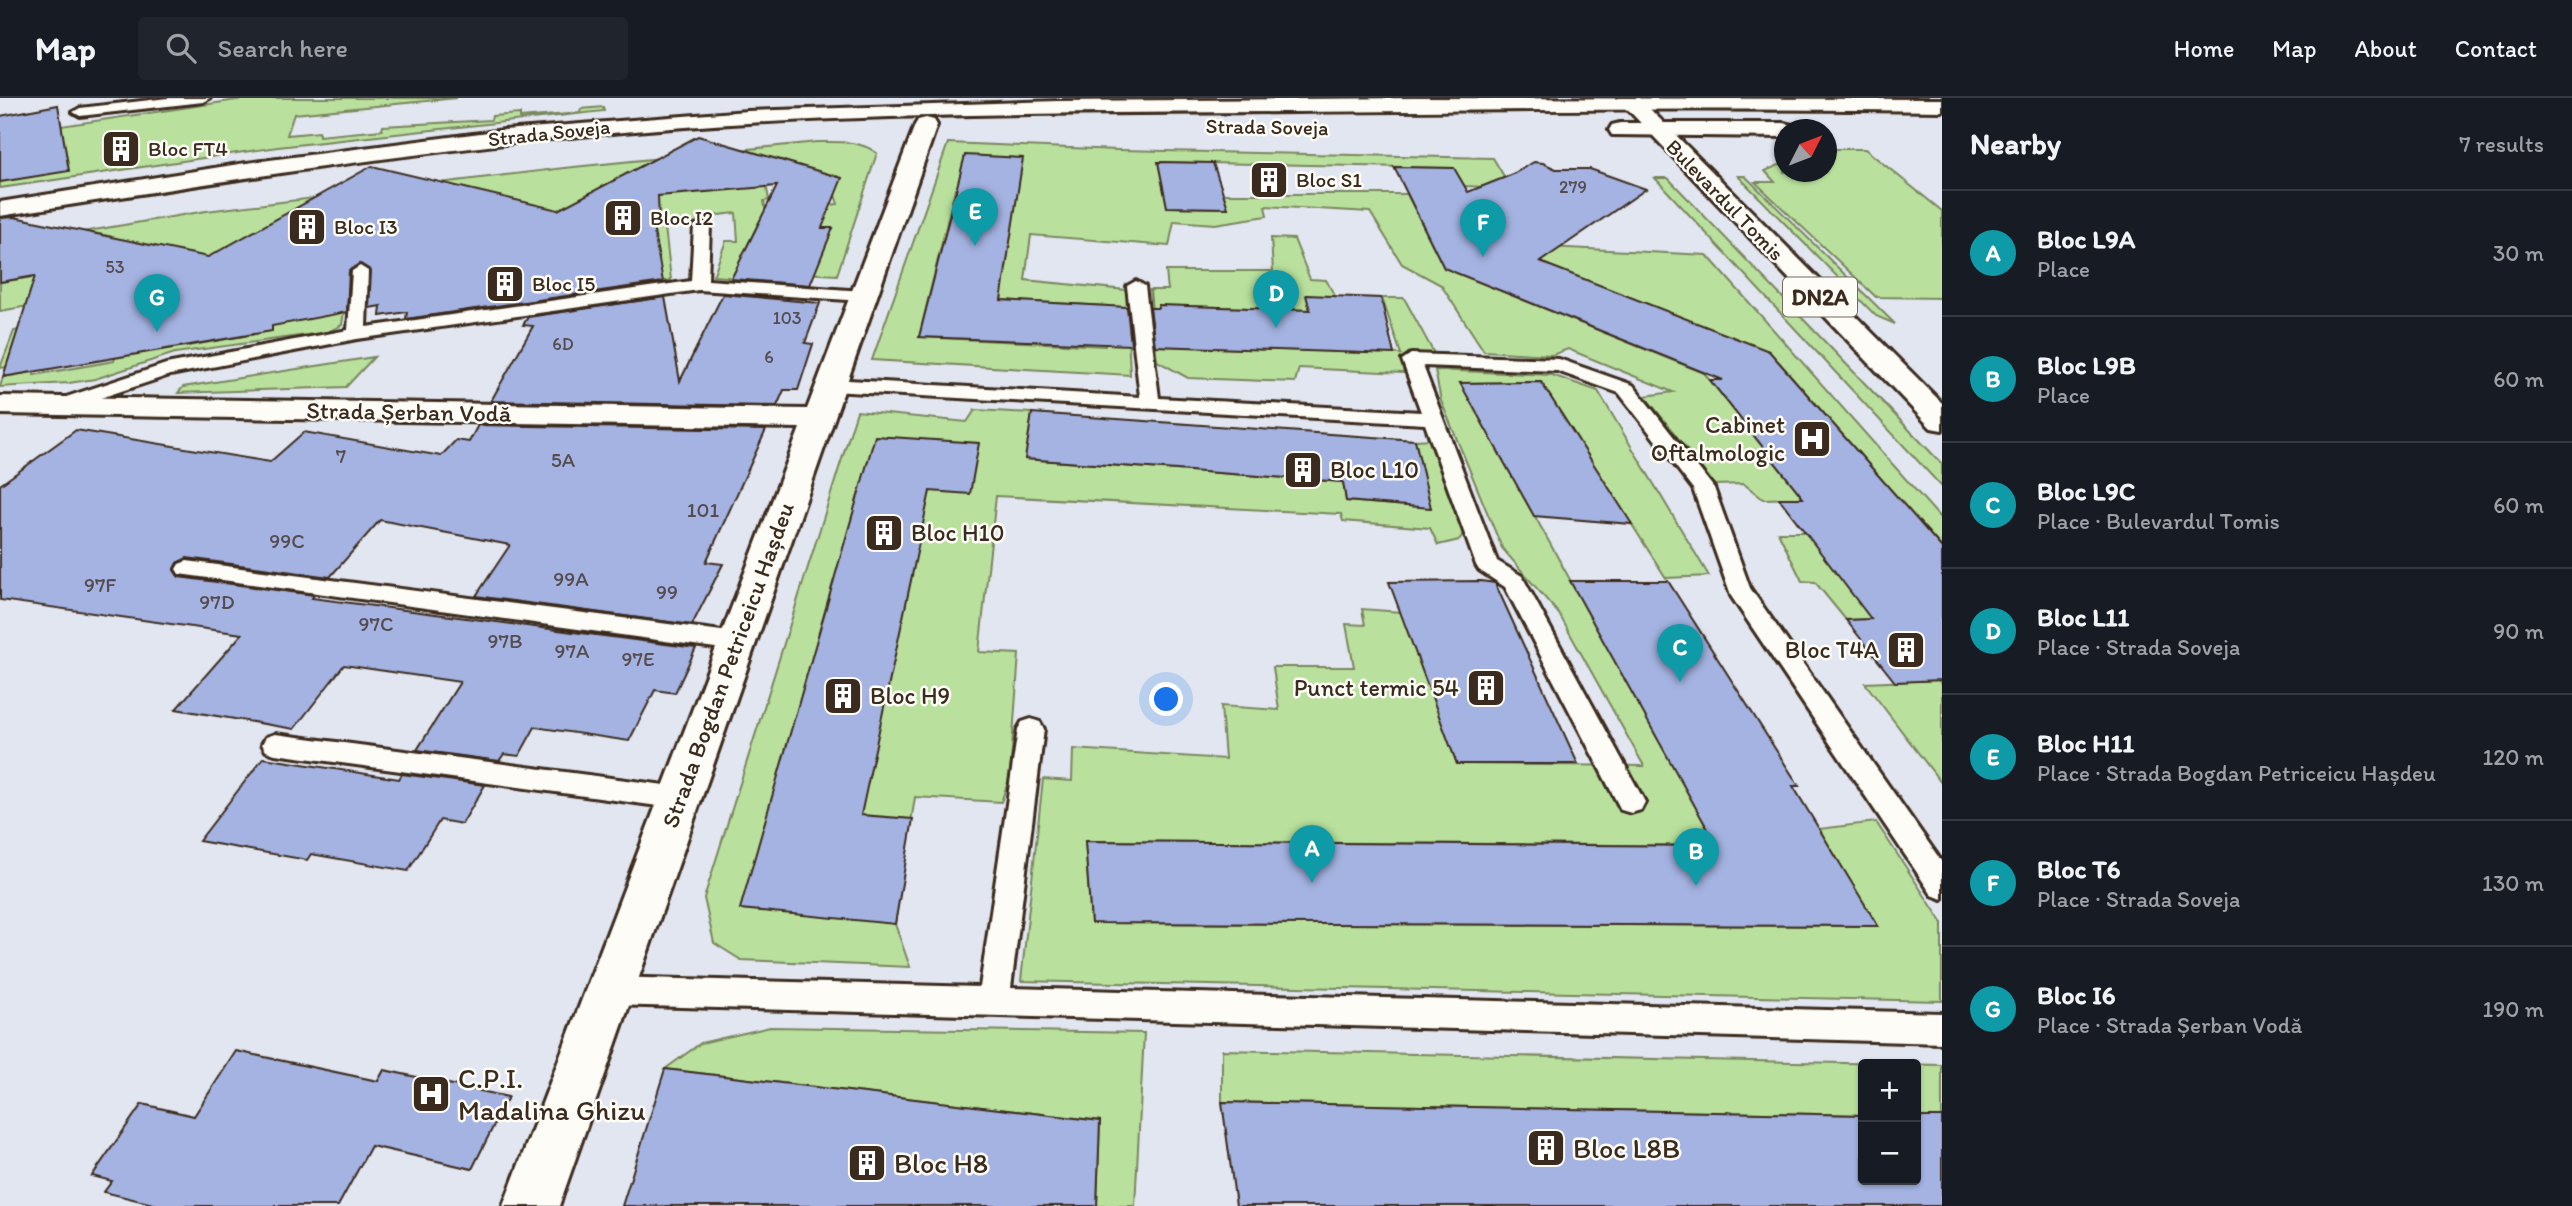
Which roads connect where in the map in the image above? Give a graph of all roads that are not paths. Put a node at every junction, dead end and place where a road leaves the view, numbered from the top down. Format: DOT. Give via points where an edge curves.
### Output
graph roads {
  1 [pos="203,98"];
  2 [pos="167,100"];
  3 [pos="1629,100"];
  4 [pos="1058,102"];
  5 [pos="1942,105"];
  6 [pos="80,112"];
  7 [pos="926,125"];
  8 [pos="1270,127"];
  9 [pos="1657,129"];
  10 [pos="1602,130"];
  11 [pos="1774,130"];
  12 [pos="0,209"];
  13 [pos="0,224"];
  14 [pos="702,226"];
  15 [pos="360,271"];
  16 [pos="699,285"];
  17 [pos="1136,286"];
  18 [pos="863,296"];
  19 [pos="357,334"];
  20 [pos="825,402"];
  21 [pos="1150,403"];
  22 [pos="0,405"];
  23 [pos="58,406"];
  24 [pos="1433,419"];
  25 [pos="1942,421"];
  26 [pos="187,569"];
  27 [pos="737,642"];
  28 [pos="1031,729"];
  29 [pos="275,744"];
  30 [pos="680,798"];
  31 [pos="1631,802"];
  32 [pos="1942,886"];
  33 [pos="610,990"];
  34 [pos="994,1001"];
  35 [pos="1942,1028"];
  36 [pos="531,1206"];
  1 -- 2 [label="lane"];
  2 -- 6 [label="lane"];
  3 -- 4 [label="main road, Strada Soveja"];
  3 -- 5 [label="main road, Strada Soveja"];
  3 -- 9 [label="main road, Bulevardul Tomis / DN2A"];
  4 -- 12 [label="main road, Strada Soveja" via="747,117 503,136"];
  7 -- 8 [label="main road, Strada Soveja"];
  7 -- 13 [label="main road, Strada Soveja" via="512,153 242,185"];
  7 -- 18 [label="main road, Strada Bogdan Petriceicu Hașdeu"];
  9 -- 10 [label="main road"];
  9 -- 11 [label="main road"];
  9 -- 25 [label="main road, Bulevardul Tomis / DN2A"];
  14 -- 16 [label="lane"];
  15 -- 19 [label="lane"];
  16 -- 18 [label="lane"];
  16 -- 19 [label="lane"];
  17 -- 21 [label="lane"];
  18 -- 20 [label="main road, Strada Bogdan Petriceicu Hașdeu"];
  19 -- 23 [label="lane" via="166,370"];
  20 -- 21 [label="lane"];
  20 -- 23 [label="main road, Strada Șerban Vodă"];
  20 -- 27 [label="main road, Strada Bogdan Petriceicu Hașdeu"];
  21 -- 24 [label="lane"];
  22 -- 23 [label="main road, Strada Șerban Vodă"];
  24 -- 31 [label="lane" via="1487,565 1514,582"];
  24 -- 32 [label="lane" via="1411,360 1559,365 1626,389 1703,488 1739,590"];
  26 -- 27 [label="lane"];
  27 -- 30 [label="main road, Strada Bogdan Petriceicu Hașdeu"];
  28 -- 34 [label="lane"];
  29 -- 30 [label="lane"];
  30 -- 33 [label="main road, Strada Bogdan Petriceicu Hașdeu"];
  33 -- 34 [label="lane"];
  33 -- 36 [label="main road, Strada Bogdan Petriceicu Hașdeu"];
  34 -- 35 [label="lane"];
}
